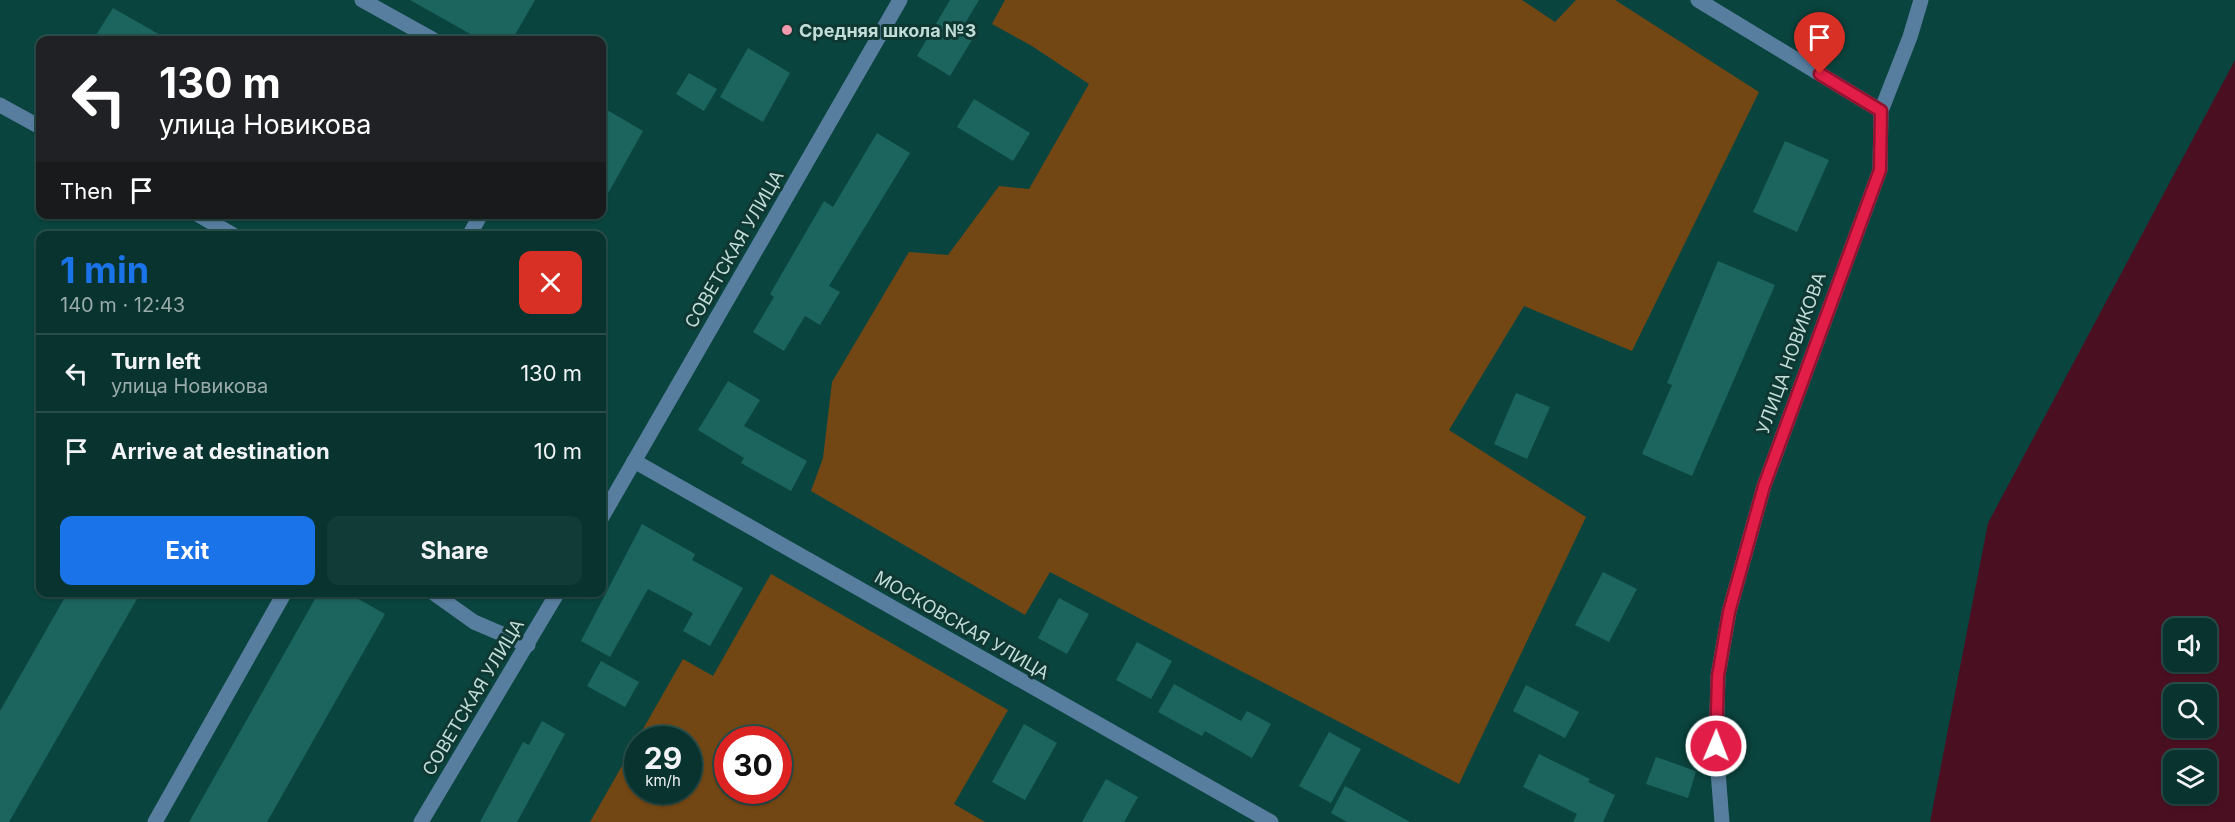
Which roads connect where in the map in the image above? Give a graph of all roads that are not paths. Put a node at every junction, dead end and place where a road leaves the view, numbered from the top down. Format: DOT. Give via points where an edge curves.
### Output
graph roads {
  1 [pos="362,0"];
  2 [pos="900,0"];
  3 [pos="1698,0"];
  4 [pos="1920,0"];
  5 [pos="427,36"];
  6 [pos="0,105"];
  7 [pos="1881,111"];
  8 [pos="36,125"];
  9 [pos="206,219"];
  10 [pos="226,231"];
  11 [pos="634,461"];
  12 [pos="606,510"];
  13 [pos="282,597"];
  14 [pos="439,597"];
  15 [pos="555,597"];
  16 [pos="528,645"];
  17 [pos="155,822"];
  18 [pos="421,822"];
  19 [pos="1271,822"];
  20 [pos="1722,822"];
  1 -- 5 [label="street"];
  2 -- 11 [label="street, СОВЕТСКАЯ УЛИЦА"];
  3 -- 7 [label="street"];
  4 -- 7 [label="street"];
  6 -- 8 [label="street"];
  7 -- 20 [label="street, УЛИЦА НОВИКОВА" via="1880,170 1764,486 1729,612 1718,676 1716,746"];
  9 -- 10 [label="street"];
  11 -- 12 [label="street, СОВЕТСКАЯ УЛИЦА"];
  11 -- 19 [label="street, МОСКОВСКАЯ УЛИЦА"];
  13 -- 17 [label="street"];
  14 -- 16 [label="street" via="474,622"];
  15 -- 16 [label="street, СОВЕТСКАЯ УЛИЦА"];
  16 -- 18 [label="street, СОВЕТСКАЯ УЛИЦА"];
}
